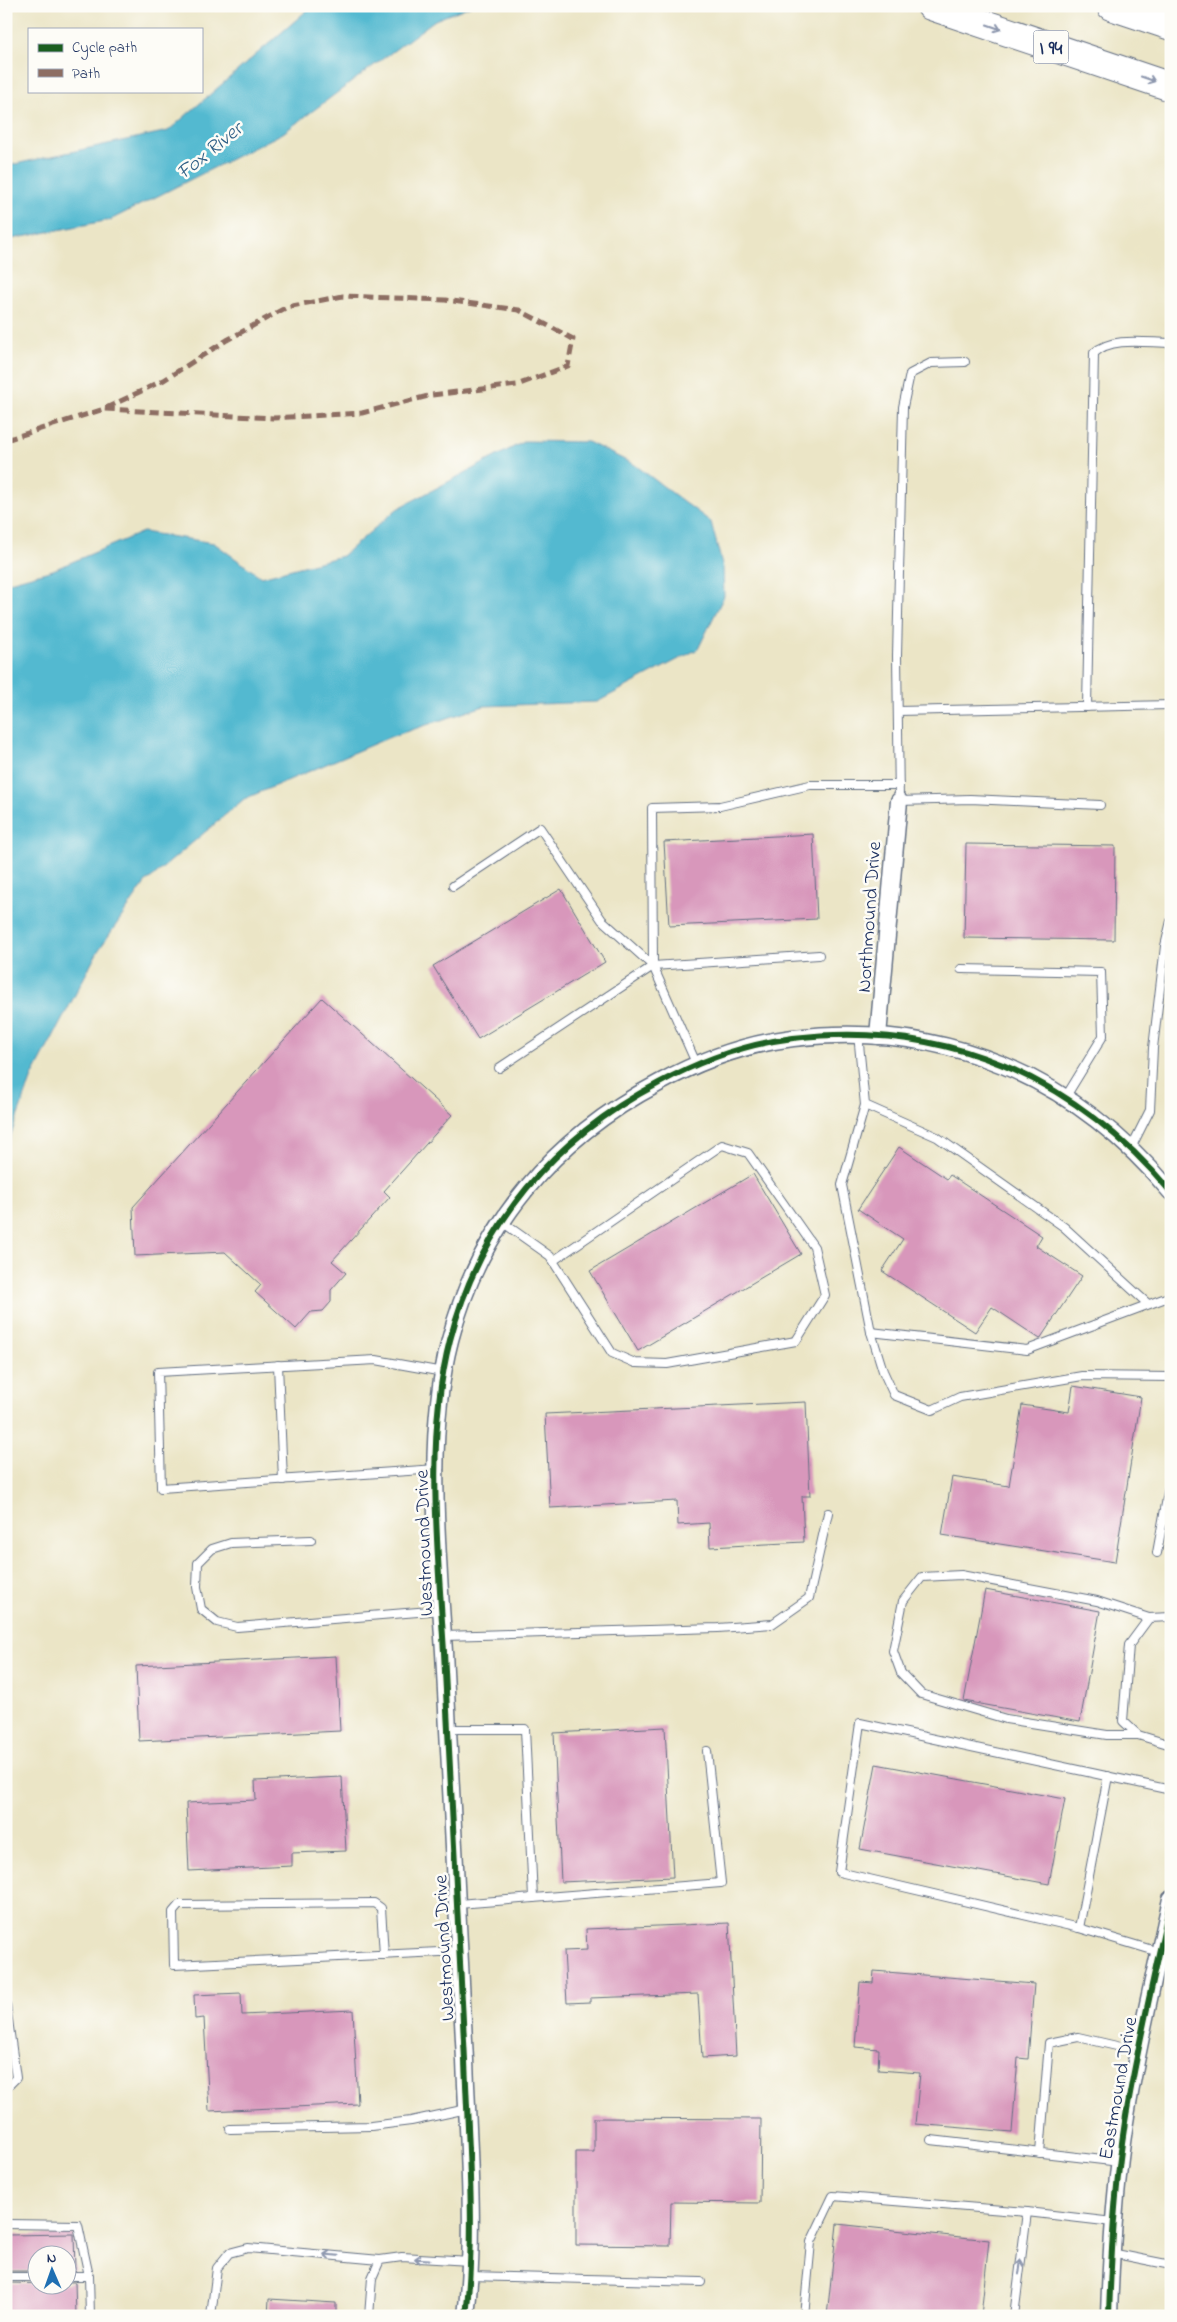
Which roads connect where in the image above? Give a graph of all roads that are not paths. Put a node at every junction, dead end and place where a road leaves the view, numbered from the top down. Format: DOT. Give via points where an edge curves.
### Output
graph roads {
  1 [pos="931,6"];
  2 [pos="1111,6"];
  3 [pos="1171,26"];
  4 [pos="1171,87"];
  5 [pos="1171,343"];
  6 [pos="966,362"];
  7 [pos="1171,705"];
  8 [pos="1087,707"];
  9 [pos="898,711"];
  10 [pos="899,792"];
  11 [pos="1100,805"];
  12 [pos="453,886"];
  13 [pos="1171,921"];
  14 [pos="819,955"];
  15 [pos="653,966"];
  16 [pos="961,969"];
  17 [pos="858,1034"];
  18 [pos="878,1036"];
  19 [pos="696,1063"];
  20 [pos="499,1068"];
  21 [pos="1065,1098"];
  22 [pos="865,1105"];
  23 [pos="1131,1148"];
  24 [pos="1171,1192"];
  25 [pos="502,1222"];
  26 [pos="553,1261"];
  27 [pos="1171,1296"];
  28 [pos="1148,1304"];
  29 [pos="870,1332"];
  30 [pos="278,1365"];
  31 [pos="443,1372"];
  32 [pos="1171,1377"];
  33 [pos="437,1470"];
  34 [pos="1171,1476"];
  35 [pos="283,1480"];
  36 [pos="828,1513"];
  37 [pos="311,1540"];
  38 [pos="1156,1553"];
  39 [pos="442,1610"];
  40 [pos="1171,1617"];
  41 [pos="1149,1618"];
  42 [pos="443,1636"];
  43 [pos="448,1729"];
  44 [pos="1138,1735"];
  45 [pos="1171,1745"];
  46 [pos="707,1752"];
  47 [pos="1108,1776"];
  48 [pos="1171,1790"];
  49 [pos="533,1898"];
  50 [pos="1171,1899"];
  51 [pos="458,1904"];
  52 [pos="1079,1928"];
  53 [pos="460,1951"];
  54 [pos="1159,1952"];
  55 [pos="384,1955"];
  56 [pos="6,2005"];
  57 [pos="1138,2051"];
  58 [pos="6,2088"];
  59 [pos="467,2109"];
  60 [pos="230,2129"];
  61 [pos="931,2140"];
  62 [pos="1040,2152"];
  63 [pos="1120,2162"];
  64 [pos="1027,2212"];
  65 [pos="1113,2222"];
  66 [pos="6,2224"];
  67 [pos="1111,2253"];
  68 [pos="380,2260"];
  69 [pos="1171,2265"];
  70 [pos="470,2268"];
  71 [pos="78,2276"];
  72 [pos="89,2276"];
  73 [pos="6,2277"];
  74 [pos="28,2277"];
  75 [pos="701,2282"];
  76 [pos="90,2316"];
  77 [pos="211,2316"];
  78 [pos="370,2316"];
  79 [pos="466,2316"];
  80 [pos="804,2316"];
  81 [pos="1014,2316"];
  82 [pos="1109,2316"];
  1 -- 4 [label="highway, I 94, one-way"];
  2 -- 3 [label="highway"];
  5 -- 8 [label="lane" via="1112,343 1094,352"];
  6 -- 9 [label="lane" via="931,363 910,374 904,407"];
  7 -- 8 [label="lane"];
  8 -- 9 [label="lane"];
  9 -- 10 [label="lane"];
  10 -- 11 [label="lane"];
  10 -- 15 [label="lane" via="810,785 720,806 652,808"];
  10 -- 18 [label="street, Northmound Drive"];
  12 -- 15 [label="lane" via="540,828 602,920"];
  13 -- 23 [label="lane" via="1153,1048 1150,1110"];
  14 -- 15 [label="lane"];
  15 -- 19 [label="lane"];
  15 -- 20 [label="lane"];
  16 -- 21 [label="lane" via="1101,972 1103,1036"];
  17 -- 18 [label="street, Westmound Drive"];
  17 -- 19 [label="street, Westmound Drive" via="778,1040"];
  17 -- 22 [label="lane"];
  18 -- 21 [label="street" via="913,1038 975,1053"];
  19 -- 25 [label="street, Westmound Drive" via="645,1090 579,1134 526,1188"];
  21 -- 23 [label="street"];
  22 -- 28 [label="lane" via="937,1137 1064,1227"];
  22 -- 29 [label="lane" via="842,1185"];
  23 -- 24 [label="street"];
  25 -- 26 [label="lane"];
  25 -- 31 [label="street, Westmound Drive" via="463,1298"];
  26 -- 26 [label="lane" via="612,1353 635,1363 667,1364 796,1341 825,1295 814,1247 748,1153 722,1145"];
  27 -- 28 [label="lane"];
  28 -- 29 [label="lane" via="1027,1350"];
  29 -- 32 [label="lane" via="894,1395 932,1410 960,1397 1082,1376"];
  30 -- 31 [label="lane" via="376,1360"];
  30 -- 35 [label="lane"];
  30 -- 35 [label="lane" via="158,1372 161,1488"];
  31 -- 33 [label="street, Westmound Drive"];
  33 -- 35 [label="lane"];
  33 -- 39 [label="street, Westmound Drive"];
  34 -- 38 [label="lane"];
  36 -- 42 [label="lane" via="809,1598 772,1624"];
  37 -- 39 [label="lane" via="231,1543 212,1549 198,1563 196,1587 201,1609 217,1622 237,1627"];
  39 -- 42 [label="street, Westmound Drive"];
  40 -- 41 [label="lane"];
  41 -- 44 [label="lane" via="1129,1645 1122,1721"];
  41 -- 44 [label="lane" via="1097,1601 962,1576 922,1577 903,1601 893,1650 901,1673 920,1694 1006,1719 1107,1735"];
  42 -- 43 [label="street, Westmound Drive"];
  43 -- 49 [label="lane" via="525,1729"];
  43 -- 51 [label="street, Westmound Drive"];
  44 -- 45 [label="lane"];
  46 -- 49 [label="lane" via="721,1883"];
  47 -- 48 [label="lane"];
  47 -- 52 [label="lane"];
  47 -- 52 [label="lane" via="860,1723 839,1872"];
  49 -- 51 [label="lane"];
  50 -- 54 [label="street, Eastmound Drive"];
  51 -- 53 [label="street, Westmound Drive"];
  52 -- 54 [label="lane"];
  53 -- 55 [label="lane"];
  53 -- 59 [label="street, Westmound Drive"];
  54 -- 57 [label="street, Eastmound Drive"];
  55 -- 55 [label="lane" via="174,1965 173,1912 179,1905 374,1903 381,1908"];
  56 -- 58 [label="lane" via="16,2078"];
  57 -- 62 [label="lane" via="1078,2037 1049,2044"];
  57 -- 63 [label="street, Eastmound Drive"];
  59 -- 60 [label="lane" via="371,2126"];
  59 -- 70 [label="street, Westmound Drive"];
  61 -- 62 [label="lane"];
  62 -- 63 [label="lane"];
  63 -- 65 [label="street, Eastmound Drive"];
  64 -- 65 [label="lane"];
  64 -- 80 [label="lane" via="833,2196 811,2242"];
  81 -- 64 [label="lane, one-way"];
  65 -- 67 [label="street, Eastmound Drive"];
  66 -- 72 [label="lane" via="78,2225"];
  67 -- 69 [label="lane"];
  67 -- 82 [label="street, Eastmound Drive"];
  70 -- 68 [label="lane, one-way" via="402,2257"];
  68 -- 77 [label="lane, one-way" via="248,2248 229,2254 217,2268"];
  68 -- 78 [label="lane" via="372,2278"];
  70 -- 75 [label="lane"];
  70 -- 79 [label="street, Westmound Drive"];
  71 -- 72 [label="lane"];
  72 -- 76 [label="lane"];
  73 -- 74 [label="lane"];
}
